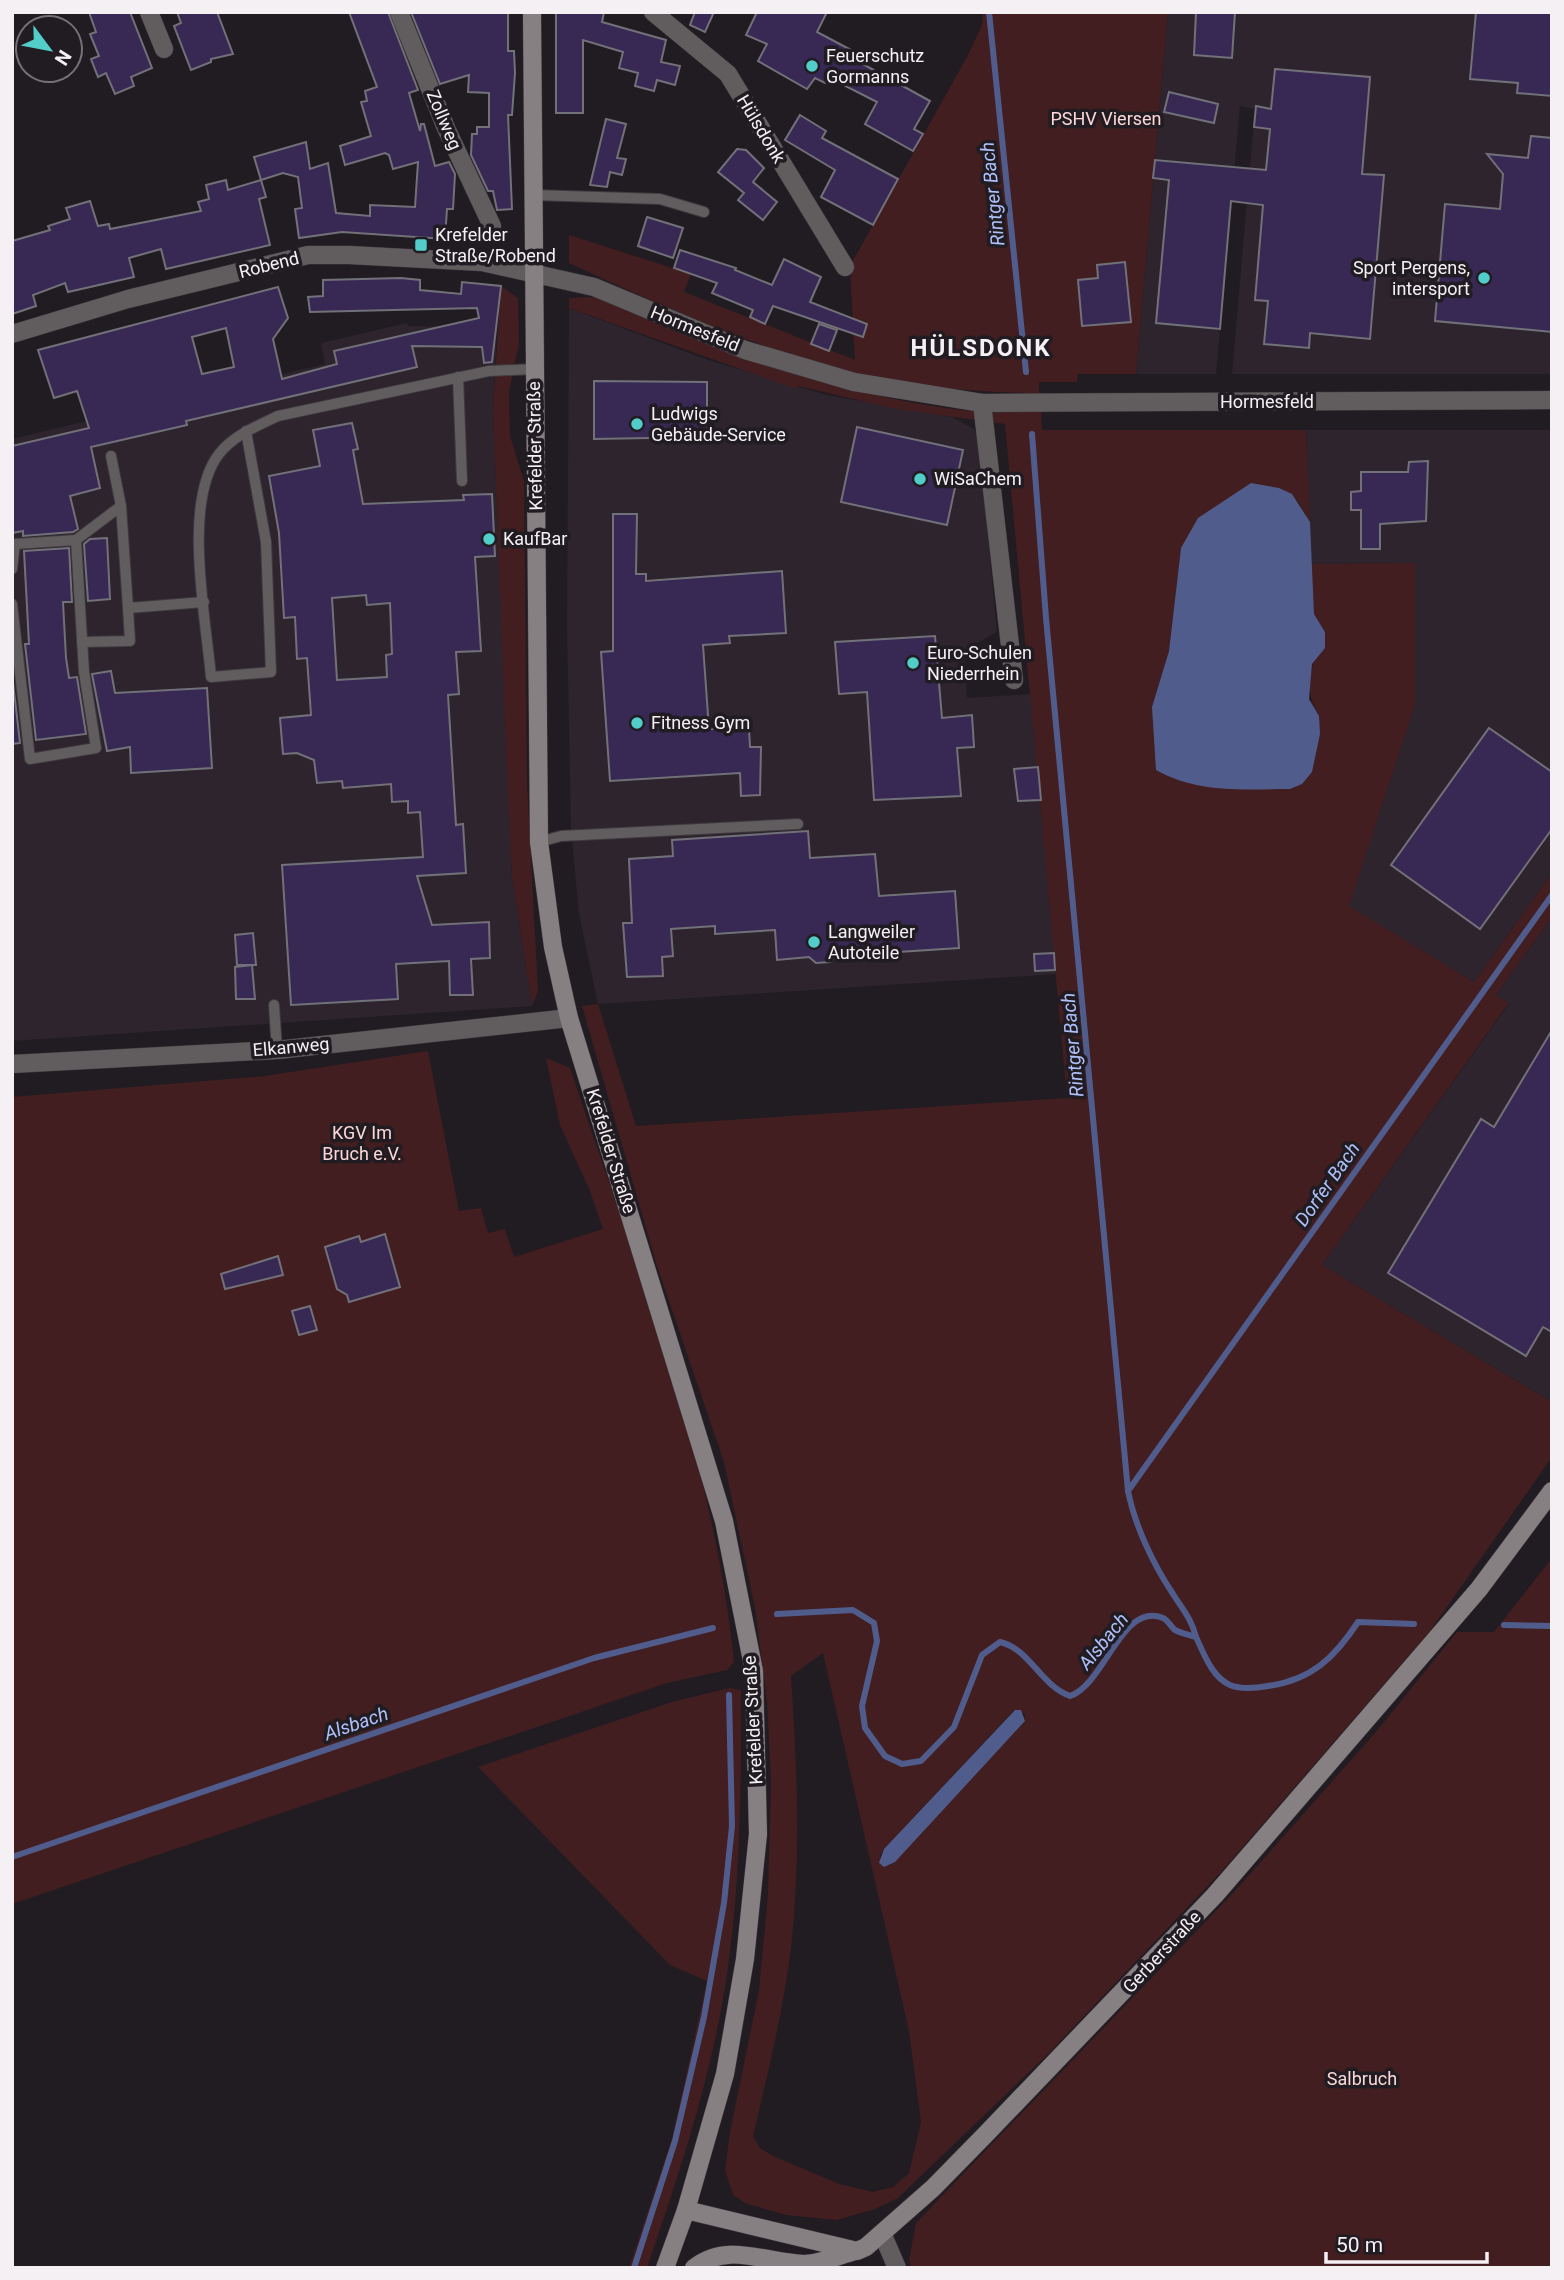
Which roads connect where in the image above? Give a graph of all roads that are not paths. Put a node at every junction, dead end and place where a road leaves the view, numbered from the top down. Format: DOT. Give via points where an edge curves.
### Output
graph roads {
  1 [pos="149,12"];
  2 [pos="399,12"];
  3 [pos="532,12"];
  4 [pos="653,12"];
  5 [pos="164,49"];
  6 [pos="534,195"];
  7 [pos="704,212"];
  8 [pos="492,226"];
  9 [pos="845,267"];
  10 [pos="533,274"];
  11 [pos="12,334"];
  12 [pos="534,369"];
  13 [pos="458,377"];
  14 [pos="1552,400"];
  15 [pos="988,403"];
  16 [pos="246,430"];
  17 [pos="111,456"];
  18 [pos="462,481"];
  19 [pos="121,506"];
  20 [pos="76,540"];
  21 [pos="12,569"];
  22 [pos="204,602"];
  23 [pos="12,604"];
  24 [pos="128,608"];
  25 [pos="82,642"];
  26 [pos="1014,680"];
  27 [pos="798,824"];
  28 [pos="539,842"];
  29 [pos="274,1005"];
  30 [pos="569,1018"];
  31 [pos="277,1049"];
  32 [pos="12,1064"];
  33 [pos="1552,1491"];
  34 [pos="687,2210"];
  35 [pos="882,2233"];
  36 [pos="857,2251"];
  37 [pos="665,2268"];
  38 [pos="694,2268"];
  39 [pos="897,2268"];
  1 -- 5 [label="street"];
  2 -- 8 [label="street, Zollweg"];
  3 -- 6 [label="main road, Krefelder Straße"];
  4 -- 9 [label="street, Hülsdonk" via="728,74"];
  6 -- 7 [label="lane" via="660,199"];
  6 -- 10 [label="main road, Krefelder Straße"];
  10 -- 11 [label="street, Robend" via="482,262 308,255 128,299"];
  10 -- 12 [label="main road, Krefelder Straße"];
  10 -- 15 [label="street, Hormesfeld" via="594,287 746,350 842,378"];
  12 -- 13 [label="lane"];
  12 -- 28 [label="main road, Krefelder Straße"];
  13 -- 16 [label="lane" via="278,416"];
  13 -- 18 [label="lane"];
  14 -- 15 [label="street, Hormesfeld"];
  15 -- 26 [label="street"];
  16 -- 22 [label="lane" via="220,453 204,481 198,522"];
  16 -- 22 [label="lane" via="266,542 271,673 211,677"];
  17 -- 19 [label="lane"];
  19 -- 20 [label="lane"];
  19 -- 24 [label="lane"];
  20 -- 21 [label="lane" via="15,544"];
  20 -- 25 [label="lane"];
  22 -- 24 [label="lane"];
  23 -- 25 [label="lane" via="30,759 96,748"];
  24 -- 25 [label="lane" via="130,641"];
  27 -- 28 [label="lane" via="561,836"];
  28 -- 30 [label="main road, Krefelder Straße"];
  29 -- 31 [label="lane"];
  30 -- 31 [label="street, Elkanweg"];
  30 -- 34 [label="main road, Krefelder Straße" via="724,1521 754,1671 758,1834 746,1959 725,2074"];
  31 -- 32 [label="street, Elkanweg"];
  33 -- 35 [label="main road, Gerberstraße" via="1479,1589 1216,1895 985,2135"];
  34 -- 36 [label="main road"];
  34 -- 37 [label="main road, Krefelder Straße"];
  35 -- 36 [label="main road, Gerberstraße"];
  35 -- 39 [label="street"];
  36 -- 38 [label="main road" via="806,2264 727,2252 706,2258"];
}
